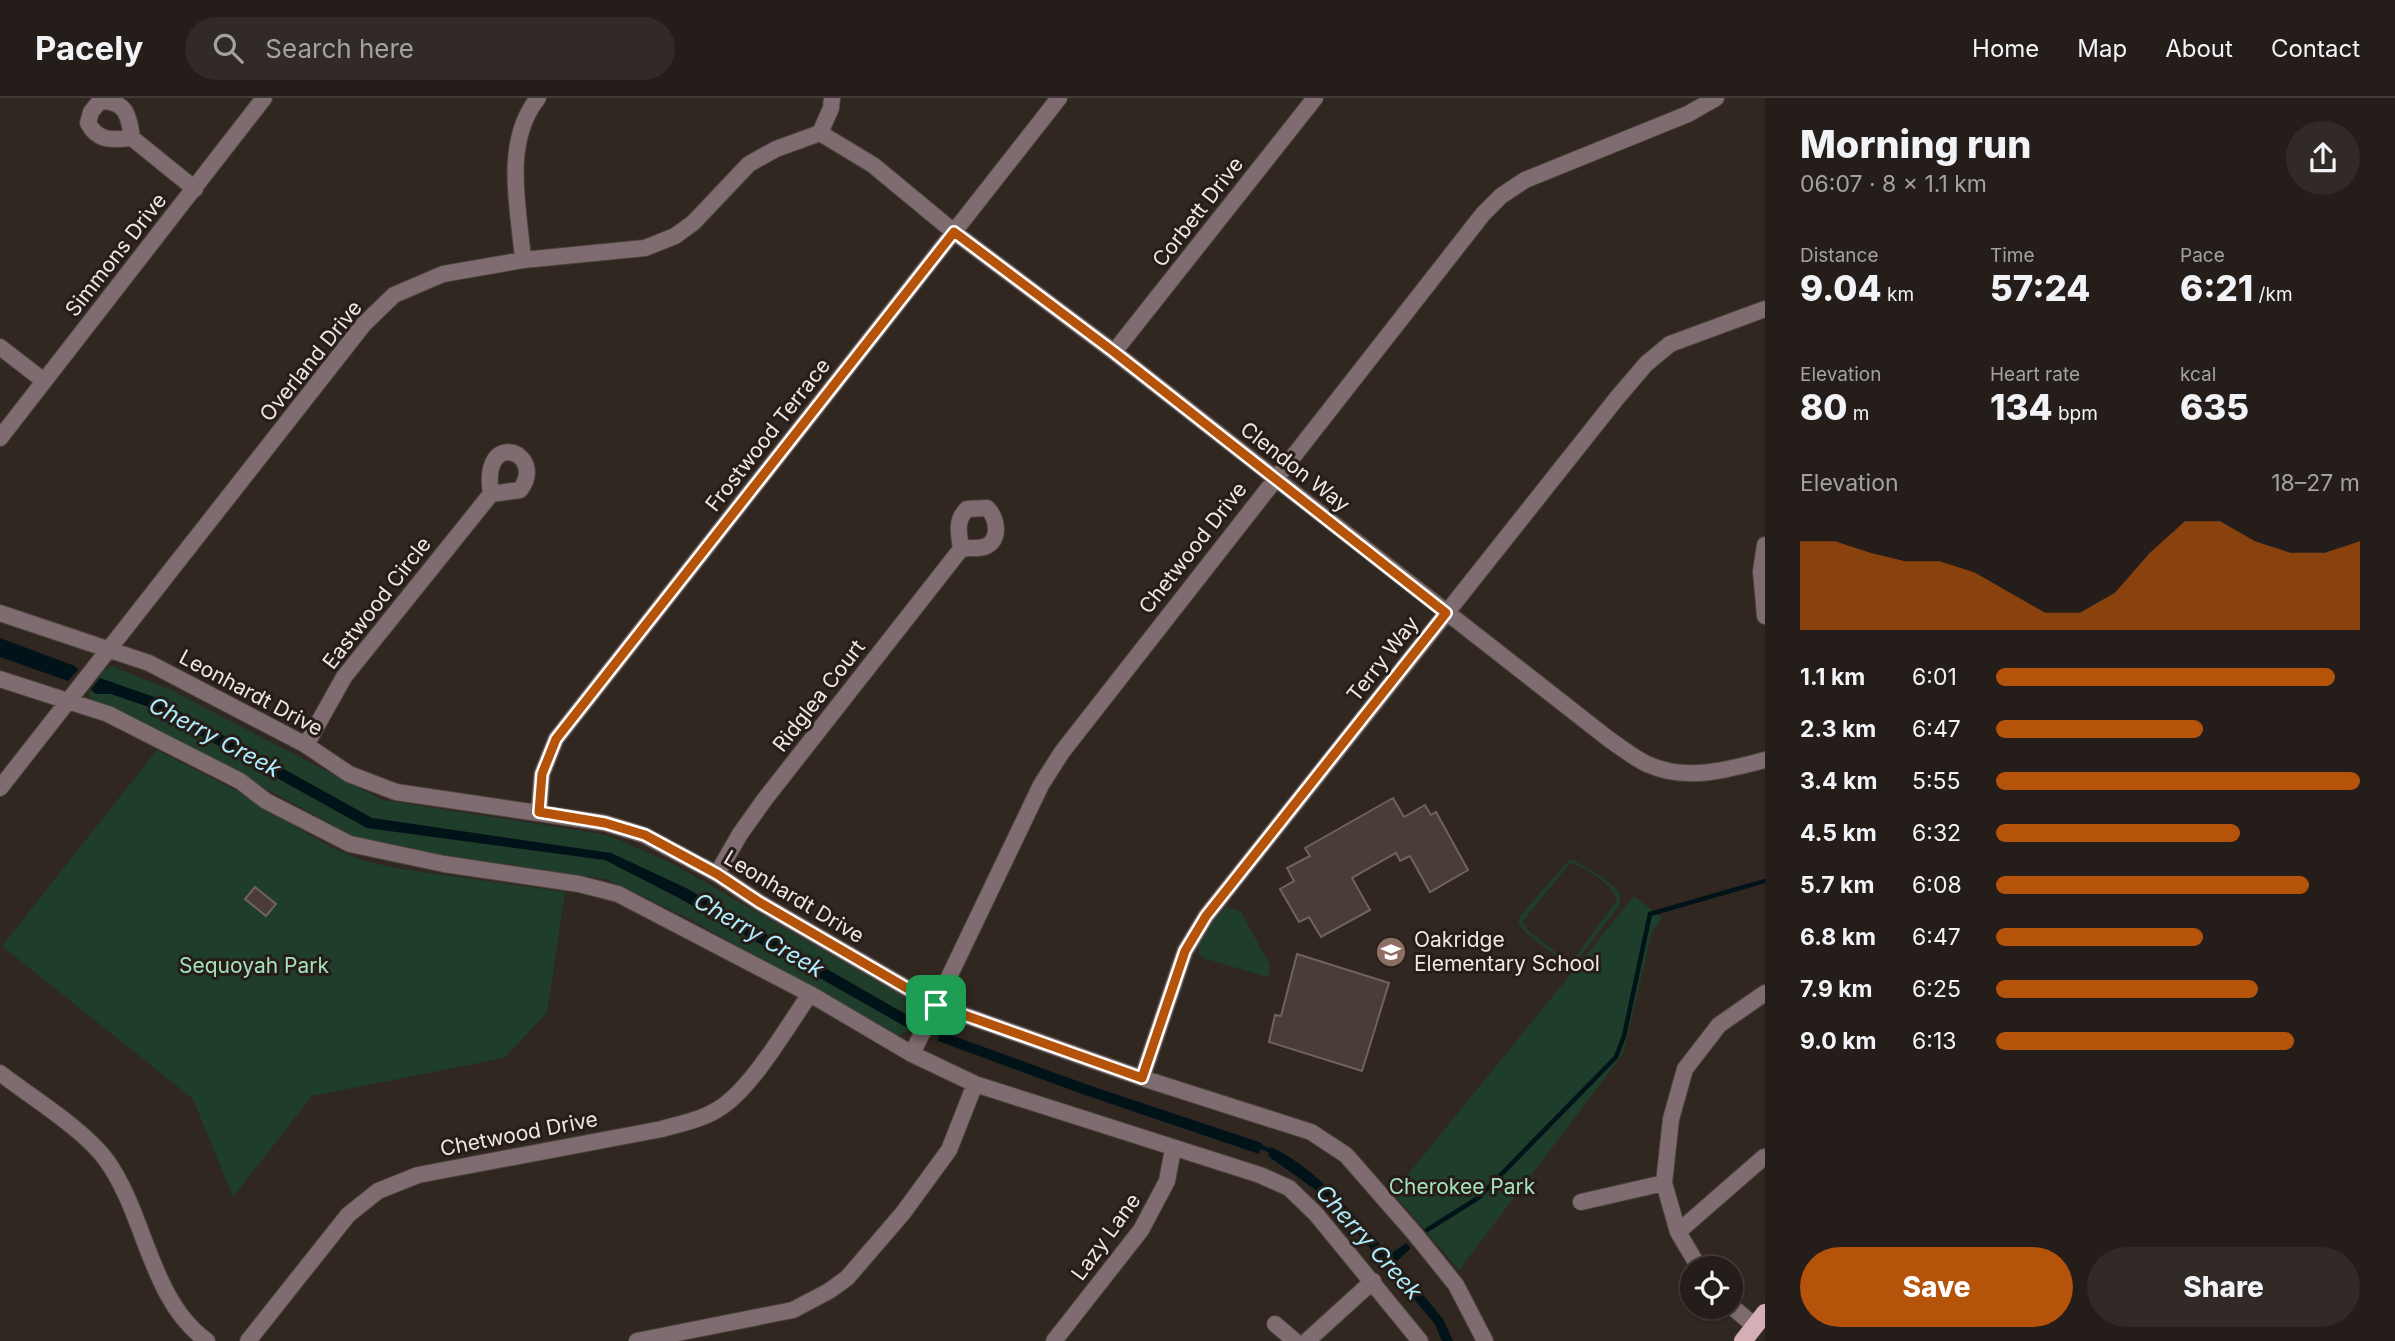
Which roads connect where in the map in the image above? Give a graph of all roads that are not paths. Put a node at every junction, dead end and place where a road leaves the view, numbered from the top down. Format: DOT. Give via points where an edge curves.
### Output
graph roads {
  1 [pos="264,98"];
  2 [pos="538,98"];
  3 [pos="832,98"];
  4 [pos="1059,98"];
  5 [pos="1314,98"];
  6 [pos="1716,98"];
  7 [pos="820,133"];
  8 [pos="132,138"];
  9 [pos="195,189"];
  10 [pos="954,232"];
  11 [pos="523,260"];
  12 [pos="1765,309"];
  13 [pos="0,347"];
  14 [pos="1114,352"];
  15 [pos="44,381"];
  16 [pos="0,438"];
  17 [pos="1274,478"];
  18 [pos="491,494"];
  19 [pos="1765,545"];
  20 [pos="961,549"];
  21 [pos="0,613"];
  22 [pos="1446,613"];
  23 [pos="1765,616"];
  24 [pos="108,651"];
  25 [pos="0,679"];
  26 [pos="73,695"];
  27 [pos="306,745"];
  28 [pos="1765,760"];
  29 [pos="0,788"];
  30 [pos="539,812"];
  31 [pos="717,874"];
  32 [pos="1765,993"];
  33 [pos="810,994"];
  34 [pos="936,1005"];
  35 [pos="912,1054"];
  36 [pos="0,1073"];
  37 [pos="1142,1078"];
  38 [pos="975,1084"];
  39 [pos="1173,1149"];
  40 [pos="1764,1157"];
  41 [pos="1664,1183"];
  42 [pos="1581,1202"];
  43 [pos="1678,1232"];
  44 [pos="1692,1256"];
  45 [pos="1373,1281"];
  46 [pos="1743,1311"];
  47 [pos="1760,1319"];
  48 [pos="1275,1325"];
  49 [pos="207,1341"];
  50 [pos="247,1341"];
  51 [pos="637,1341"];
  52 [pos="1054,1341"];
  53 [pos="1295,1341"];
  54 [pos="1307,1341"];
  55 [pos="1420,1341"];
  56 [pos="1485,1341"];
  57 [pos="1743,1341"];
  1 -- 9 [label="street, Simmons Drive"];
  2 -- 11 [label="street" via="520,135 515,167"];
  3 -- 7 [label="street"];
  4 -- 10 [label="street, Frostwood Terrace"];
  5 -- 14 [label="street, Corbett Drive"];
  6 -- 17 [label="street, Chetwood Drive" via="1688,114 1525,180 1501,196"];
  7 -- 10 [label="street, Clendon Way" via="873,165"];
  7 -- 11 [label="street, Overland Drive" via="749,164 675,236 622,252"];
  8 -- 9 [label="street"];
  9 -- 15 [label="street, Simmons Drive"];
  10 -- 14 [label="street, Clendon Way"];
  10 -- 30 [label="street, Frostwood Terrace" via="556,739 542,774"];
  11 -- 24 [label="street, Overland Drive" via="443,274 394,295 364,324"];
  12 -- 22 [label="street, Terry Way" via="1670,345 1646,364"];
  13 -- 15 [label="street"];
  14 -- 17 [label="street, Clendon Way"];
  15 -- 16 [label="street, Simmons Drive"];
  17 -- 22 [label="street, Clendon Way"];
  17 -- 34 [label="street, Chetwood Drive" via="1062,752 1041,785"];
  18 -- 27 [label="street, Eastwood Circle" via="344,677"];
  19 -- 23 [label="street" via="1761,571"];
  20 -- 31 [label="street, Ridglea Court" via="765,799"];
  21 -- 24 [label="street, Leonhardt Drive"];
  22 -- 28 [label="street, Clendon Way" via="1610,740 1648,764 1707,775"];
  22 -- 37 [label="street, Terry Way" via="1206,916 1185,951"];
  24 -- 26 [label="street, Overland Drive"];
  24 -- 27 [label="street, Leonhardt Drive" via="149,663"];
  25 -- 26 [label="street"];
  26 -- 29 [label="street, Overland Drive"];
  26 -- 33 [label="street" via="350,844 618,894"];
  27 -- 30 [label="street, Leonhardt Drive" via="349,774 396,792"];
  30 -- 31 [label="street, Leonhardt Drive" via="645,835"];
  31 -- 34 [label="street, Leonhardt Drive"];
  32 -- 41 [label="street" via="1719,1025 1685,1069 1671,1119"];
  33 -- 35 [label="street"];
  33 -- 50 [label="street, Chetwood Drive" via="738,1091 722,1106 696,1119 418,1175 378,1191 348,1215"];
  34 -- 35 [label="street, Chetwood Drive"];
  34 -- 37 [label="street, Leonhardt Drive"];
  35 -- 38 [label="street"];
  36 -- 49 [label="street" via="106,1159 124,1189 177,1311"];
  37 -- 56 [label="street, Leonhardt Drive" via="1311,1132 1346,1155 1456,1285"];
  38 -- 39 [label="street"];
  38 -- 51 [label="street" via="949,1150 903,1213 847,1278 830,1291 793,1310"];
  39 -- 45 [label="street" via="1289,1188"];
  39 -- 52 [label="street, Lazy Lane" via="1167,1181 1141,1230"];
  40 -- 43 [label="street"];
  41 -- 42 [label="street"];
  41 -- 43 [label="street"];
  43 -- 44 [label="street"];
  45 -- 54 [label="street"];
  45 -- 55 [label="street"];
  46 -- 47 [label="street"];
  47 -- 57 [label="main road"];
  48 -- 53 [label="street"];
}
